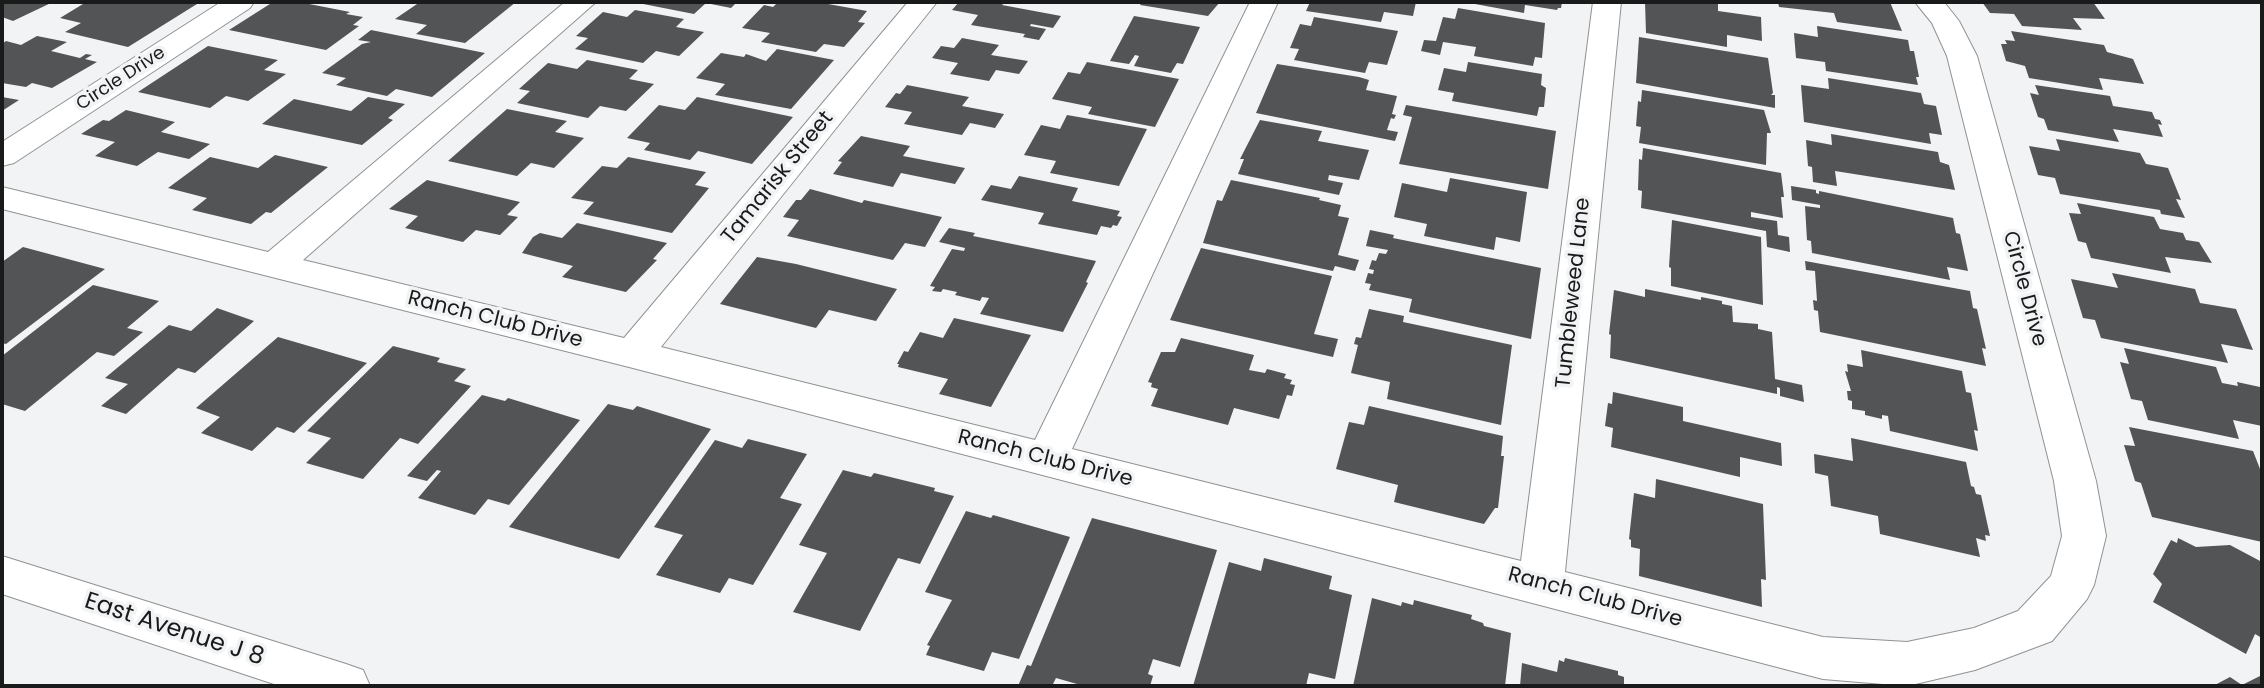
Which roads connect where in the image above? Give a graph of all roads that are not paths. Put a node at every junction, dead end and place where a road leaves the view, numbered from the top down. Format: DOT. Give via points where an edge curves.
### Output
graph roads {
  1 [pos="240,2"];
  2 [pos="582,2"];
  3 [pos="923,2"];
  4 [pos="1264,2"];
  5 [pos="1607,2"];
  6 [pos="1929,2"];
  7 [pos="2,156"];
  8 [pos="2,198"];
  9 [pos="275,265"];
  10 [pos="634,354"];
  11 [pos="1046,460"];
  12 [pos="2,575"];
  13 [pos="1541,584"];
  14 [pos="2071,585"];
  15 [pos="346,686"];
  1 -- 7 [label="street, Circle Drive"];
  2 -- 9 [label="street"];
  3 -- 10 [label="street, Tamarisk Street"];
  4 -- 11 [label="street"];
  5 -- 13 [label="street, Tumbleweed Lane"];
  6 -- 14 [label="street, Circle Drive" via="1945,21 1962,56 2075,481 2084,536"];
  8 -- 9 [label="street, Ranch Club Drive"];
  9 -- 10 [label="street, Ranch Club Drive"];
  10 -- 11 [label="street, Ranch Club Drive"];
  11 -- 13 [label="street, Ranch Club Drive"];
  12 -- 15 [label="street, East Avenue J 8"];
  13 -- 14 [label="street, Ranch Club Drive" via="1823,658 1907,664 1975,649 2035,626"];
}
